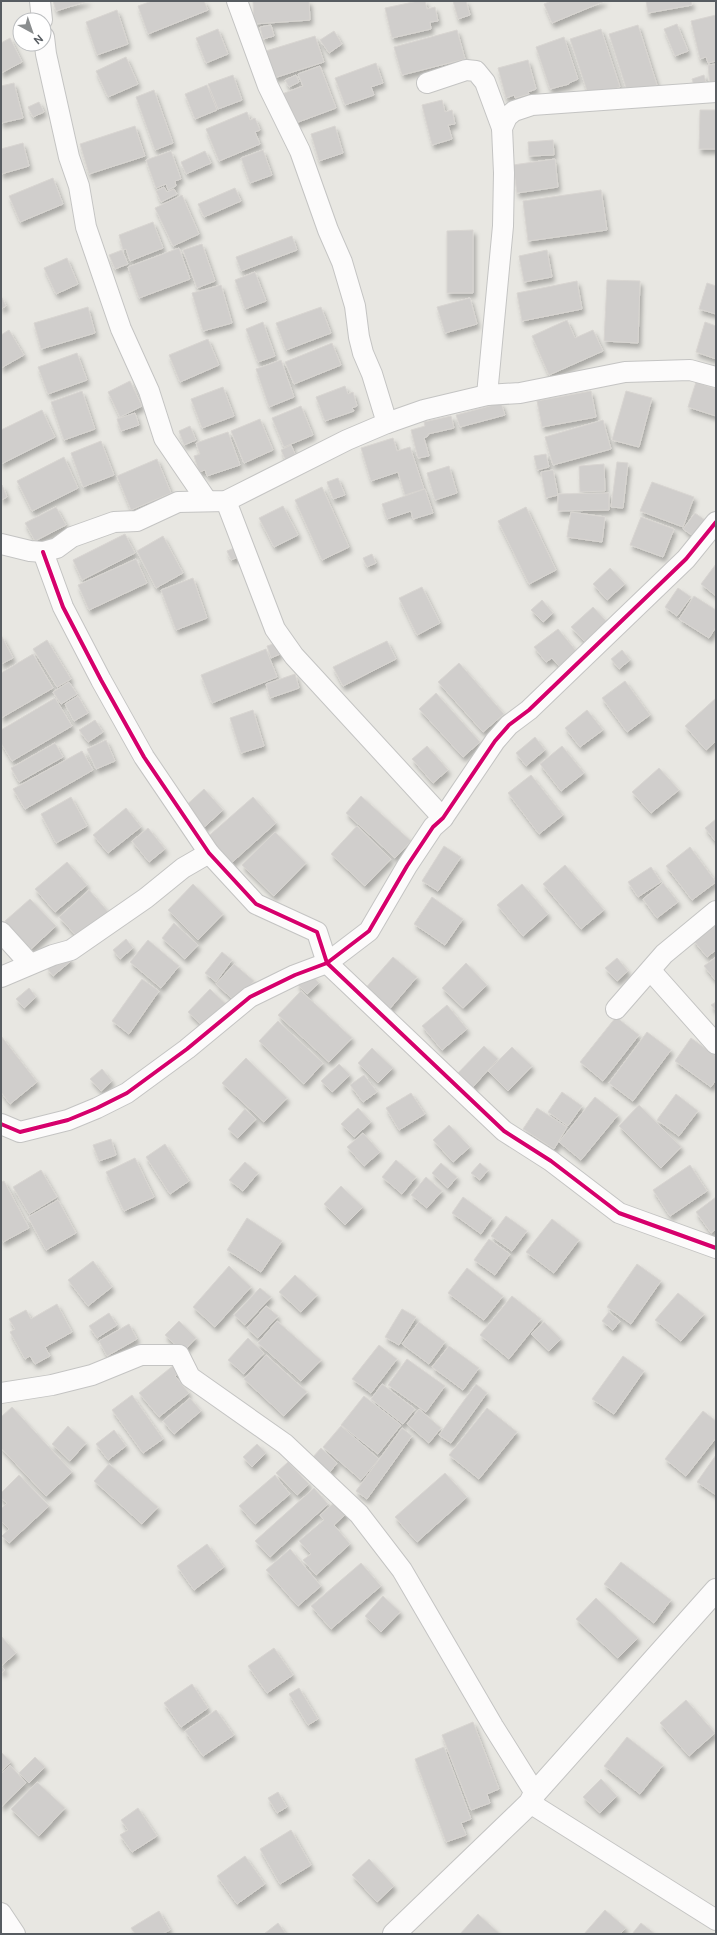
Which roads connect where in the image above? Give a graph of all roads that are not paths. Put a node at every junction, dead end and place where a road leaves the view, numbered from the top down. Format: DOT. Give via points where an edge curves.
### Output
graph roads {
  1 [pos="40,1"];
  2 [pos="237,1"];
  3 [pos="41,12"];
  4 [pos="46,52"];
  5 [pos="427,83"];
  6 [pos="716,92"];
  7 [pos="502,128"];
  8 [pos="716,377"];
  9 [pos="487,395"];
  10 [pos="387,423"];
  11 [pos="217,501"];
  12 [pos="716,522"];
  13 [pos="1,544"];
  14 [pos="43,552"];
  15 [pos="443,818"];
  16 [pos="209,852"];
  17 [pos="716,911"];
  18 [pos="1,932"];
  19 [pos="327,963"];
  20 [pos="30,964"];
  21 [pos="651,971"];
  22 [pos="1,977"];
  23 [pos="616,1009"];
  24 [pos="716,1044"];
  25 [pos="1,1124"];
  26 [pos="716,1248"];
  27 [pos="1,1392"];
  28 [pos="716,1590"];
  29 [pos="533,1798"];
  30 [pos="1,1913"];
  31 [pos="716,1920"];
  32 [pos="14,1934"];
  33 [pos="394,1934"];
  1 -- 3 [label="street"];
  2 -- 10 [label="street" via="268,86 300,151 342,262 355,306 363,352"];
  4 -- 11 [label="street" via="86,227 121,329 149,391 164,438"];
  5 -- 7 [label="street" via="466,70 476,71 485,82"];
  6 -- 7 [label="street" via="532,105 514,111 507,117"];
  7 -- 9 [label="street" via="503,226"];
  8 -- 9 [label="street" via="690,370 625,372 520,393"];
  9 -- 10 [label="street" via="424,410"];
  10 -- 11 [label="street"];
  11 -- 14 [label="street" via="178,502 137,521 114,522 72,537 57,548"];
  11 -- 15 [label="street" via="275,628 294,656"];
  12 -- 15 [label="street" via="686,559 528,710 509,725 495,741"];
  13 -- 14 [label="street"];
  14 -- 16 [label="street" via="63,608 101,680 144,757"];
  15 -- 19 [label="street" via="433,827 407,866 369,931"];
  16 -- 19 [label="street" via="256,904 316,932"];
  16 -- 20 [label="street" via="183,868 146,898 71,950"];
  17 -- 21 [label="street" via="664,954"];
  18 -- 20 [label="street"];
  19 -- 25 [label="street" via="250,997 151,1076 127,1093 97,1108 68,1120 20,1132"];
  19 -- 26 [label="street" via="504,1131 551,1162 619,1213"];
  20 -- 22 [label="street"];
  21 -- 23 [label="street"];
  21 -- 24 [label="street"];
  27 -- 29 [label="street" via="52,1385 92,1375 141,1355 179,1355 190,1377 285,1444 359,1514 402,1570"];
  28 -- 29 [label="street"];
  29 -- 31 [label="street"];
  29 -- 33 [label="street"];
  30 -- 32 [label="street"];
}
